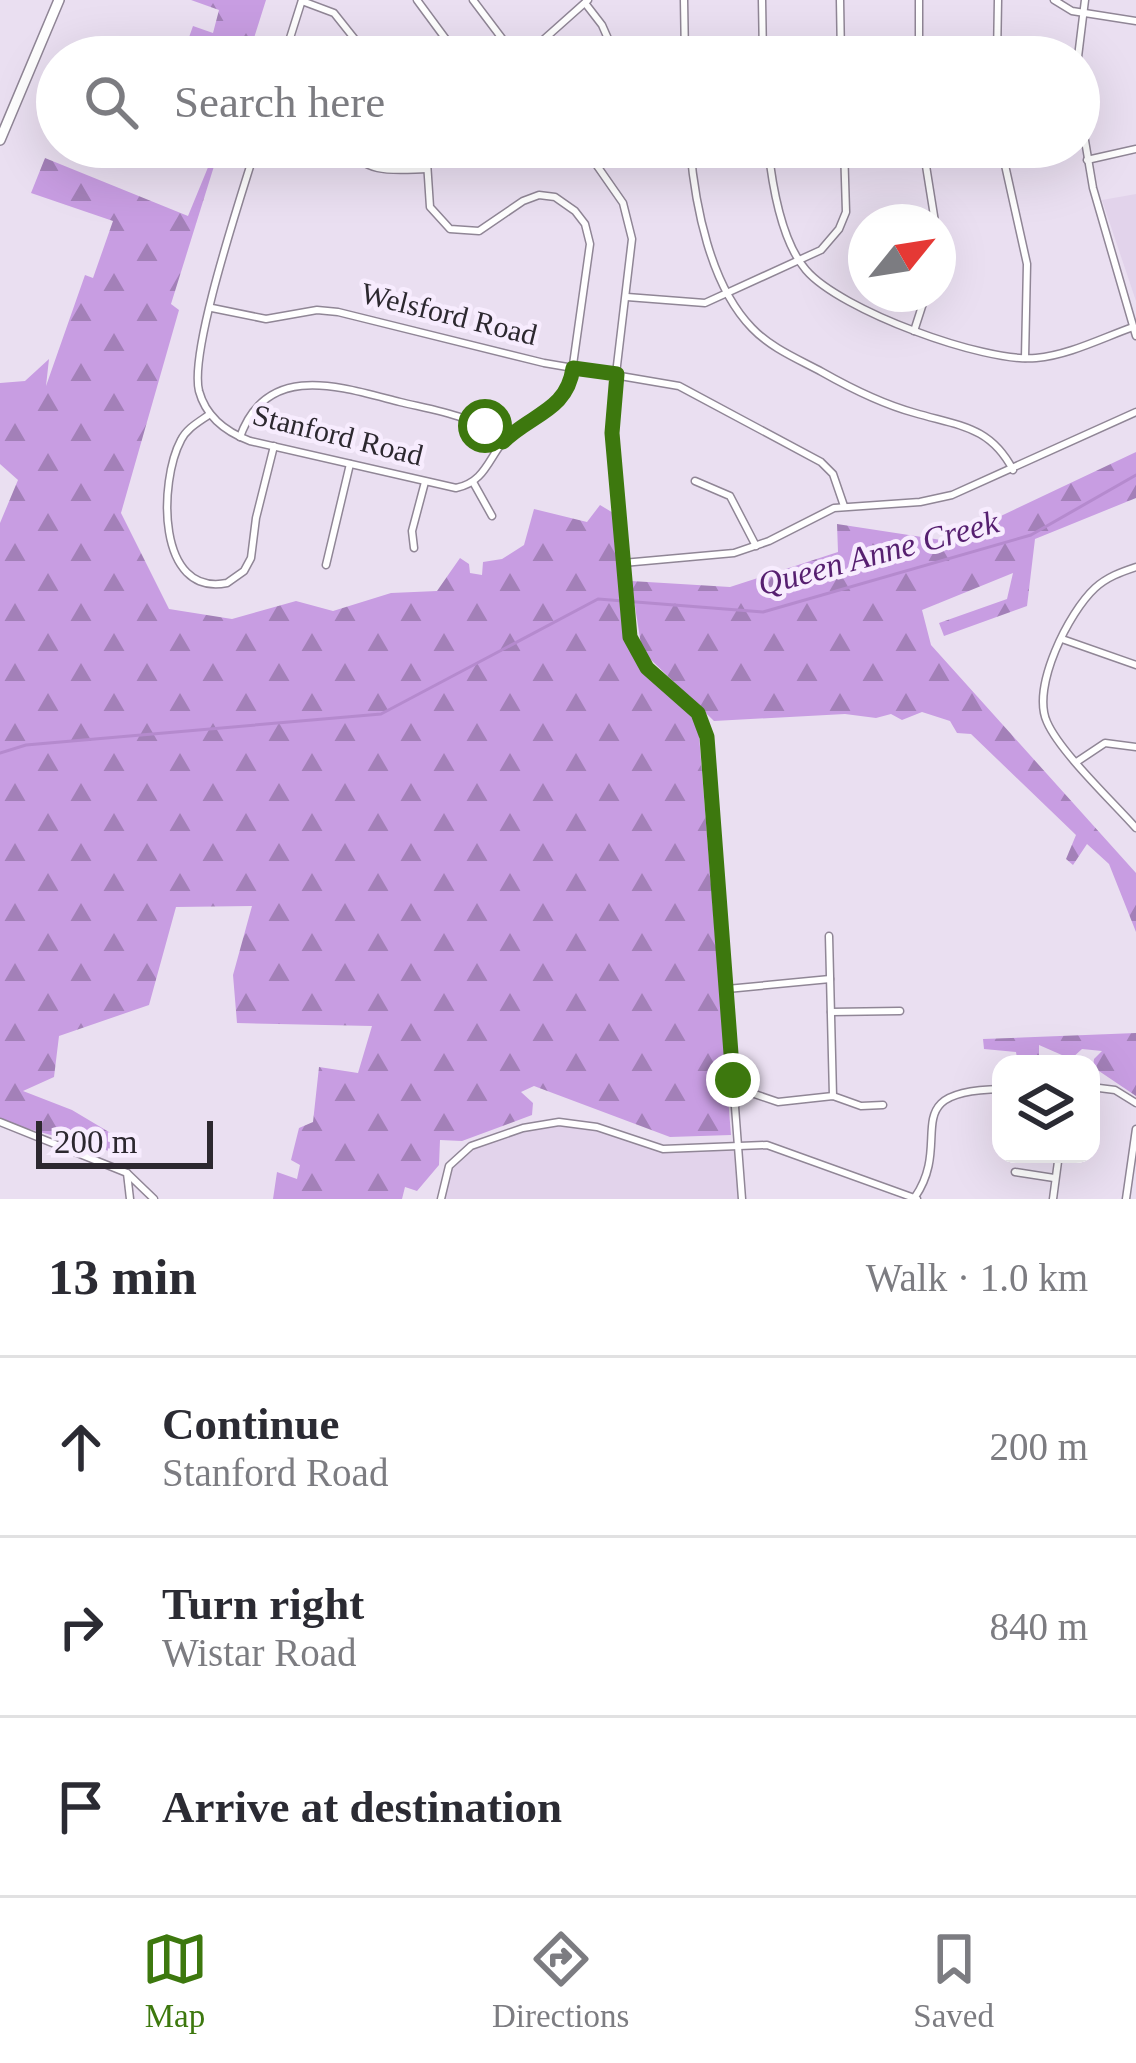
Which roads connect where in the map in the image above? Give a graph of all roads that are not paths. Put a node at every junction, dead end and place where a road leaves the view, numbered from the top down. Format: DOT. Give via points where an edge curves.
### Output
graph roads {
  1 [pos="59,0"];
  2 [pos="302,0"];
  3 [pos="417,0"];
  4 [pos="473,0"];
  5 [pos="685,0"];
  6 [pos="762,0"];
  7 [pos="840,0"];
  8 [pos="919,0"];
  9 [pos="998,0"];
  10 [pos="1054,0"];
  11 [pos="1085,0"];
  12 [pos="586,1"];
  13 [pos="1083,13"];
  14 [pos="1136,21"];
  15 [pos="44,36"];
  16 [pos="291,36"];
  17 [pos="352,36"];
  18 [pos="444,36"];
  19 [pos="503,36"];
  20 [pos="545,36"];
  21 [pos="607,36"];
  22 [pos="686,36"];
  23 [pos="763,36"];
  24 [pos="841,36"];
  25 [pos="919,36"];
  26 [pos="997,36"];
  27 [pos="1080,36"];
  28 [pos="36,55"];
  29 [pos="0,140"];
  30 [pos="1136,149"];
  31 [pos="1100,157"];
  32 [pos="250,168"];
  33 [pos="397,168"];
  34 [pos="599,168"];
  35 [pos="693,168"];
  36 [pos="772,168"];
  37 [pos="845,168"];
  38 [pos="926,168"];
  39 [pos="1006,168"];
  40 [pos="1089,168"];
  41 [pos="426,169"];
  42 [pos="932,204"];
  43 [pos="800,262"];
  44 [pos="728,294"];
  45 [pos="628,297"];
  46 [pos="212,308"];
  47 [pos="920,312"];
  48 [pos="914,331"];
  49 [pos="1135,332"];
  50 [pos="1024,358"];
  51 [pos="573,368"];
  52 [pos="617,374"];
  53 [pos="1136,412"];
  54 [pos="209,415"];
  55 [pos="240,437"];
  56 [pos="503,442"];
  57 [pos="274,446"];
  58 [pos="350,464"];
  59 [pos="1013,470"];
  60 [pos="695,481"];
  61 [pos="425,482"];
  62 [pos="473,482"];
  63 [pos="844,506"];
  64 [pos="492,516"];
  65 [pos="756,546"];
  66 [pos="414,548"];
  67 [pos="622,563"];
  68 [pos="326,566"];
  69 [pos="1136,567"];
  70 [pos="1063,639"];
  71 [pos="1136,665"];
  72 [pos="1136,747"];
  73 [pos="1078,761"];
  74 [pos="1136,828"];
  75 [pos="829,936"];
  76 [pos="830,980"];
  77 [pos="727,988"];
  78 [pos="900,1011"];
  79 [pos="831,1012"];
  80 [pos="734,1087"];
  81 [pos="1100,1087"];
  82 [pos="992,1090"];
  83 [pos="833,1096"];
  84 [pos="1136,1103"];
  85 [pos="883,1105"];
  86 [pos="2,1123"];
  87 [pos="1136,1129"];
  88 [pos="738,1144"];
  89 [pos="1057,1163"];
  90 [pos="1015,1172"];
  91 [pos="127,1173"];
  92 [pos="1054,1178"];
  93 [pos="916,1198"];
  94 [pos="130,1199"];
  95 [pos="154,1199"];
  96 [pos="441,1199"];
  97 [pos="742,1199"];
  98 [pos="1052,1199"];
  99 [pos="1126,1199"];
  1 -- 15 [label="main road"];
  2 -- 16 [label="street"];
  2 -- 17 [label="street" via="334,13"];
  3 -- 18 [label="street"];
  4 -- 19 [label="street"];
  5 -- 22 [label="street"];
  6 -- 23 [label="street"];
  7 -- 24 [label="street"];
  8 -- 25 [label="street"];
  9 -- 26 [label="street"];
  10 -- 13 [label="street"];
  11 -- 13 [label="street"];
  12 -- 20 [label="street"];
  12 -- 21 [label="street"];
  13 -- 14 [label="street"];
  13 -- 27 [label="street"];
  28 -- 29 [label="main road"];
  30 -- 31 [label="street"];
  32 -- 46 [label="street, Stanford Road"];
  33 -- 41 [label="street"];
  34 -- 45 [label="street" via="629,224"];
  35 -- 44 [label="street"];
  36 -- 43 [label="street"];
  37 -- 43 [label="street" via="843,222"];
  38 -- 42 [label="street"];
  39 -- 50 [label="street" via="1027,264"];
  40 -- 49 [label="street"];
  41 -- 51 [label="street" via="431,210 457,231 483,229 538,195 562,200 585,224 590,244"];
  43 -- 44 [label="street"];
  43 -- 48 [label="street" via="830,288"];
  44 -- 45 [label="street" via="698,304"];
  44 -- 59 [label="street" via="778,348 874,399 981,432"];
  45 -- 52 [label="street"];
  46 -- 51 [label="street, Welsford Road" via="266,319 338,312"];
  46 -- 54 [label="street, Stanford Road" via="197,371"];
  47 -- 48 [label="street"];
  48 -- 50 [label="street"];
  49 -- 50 [label="street"];
  51 -- 52 [label="street, Welsford Road"];
  51 -- 56 [label="street" via="561,401"];
  52 -- 63 [label="street, Welsford Road" via="694,393 821,462"];
  52 -- 67 [label="street" via="612,433"];
  53 -- 59 [label="street"];
  54 -- 55 [label="street, Stanford Road"];
  54 -- 57 [label="street" via="183,436 168,491 174,554 198,582 227,583 249,564"];
  55 -- 56 [label="street" via="260,402 321,383 470,418"];
  55 -- 57 [label="street, Stanford Road"];
  56 -- 62 [label="street"];
  57 -- 58 [label="street, Stanford Road"];
  58 -- 61 [label="street, Stanford Road"];
  58 -- 68 [label="street"];
  59 -- 63 [label="street" via="943,497"];
  60 -- 65 [label="street" via="730,496"];
  61 -- 62 [label="street, Stanford Road"];
  61 -- 66 [label="street"];
  62 -- 64 [label="street"];
  63 -- 65 [label="street"];
  65 -- 67 [label="street"];
  67 -- 77 [label="street" via="638,655 692,705 707,737"];
  69 -- 70 [label="street" via="1094,589"];
  70 -- 71 [label="street"];
  70 -- 73 [label="street" via="1042,698 1047,722"];
  72 -- 73 [label="street" via="1105,743"];
  73 -- 74 [label="street"];
  75 -- 76 [label="street"];
  76 -- 77 [label="street"];
  76 -- 79 [label="street"];
  77 -- 80 [label="street"];
  78 -- 79 [label="street"];
  79 -- 83 [label="street"];
  80 -- 83 [label="street" via="778,1102"];
  80 -- 88 [label="street"];
  81 -- 84 [label="street"];
  82 -- 93 [label="street" via="958,1092 941,1103"];
  83 -- 85 [label="street"];
  86 -- 91 [label="street"];
  87 -- 99 [label="street"];
  88 -- 93 [label="street" via="783,1149"];
  88 -- 96 [label="street" via="663,1149 587,1125 535,1125 464,1150 446,1172"];
  88 -- 97 [label="street"];
  89 -- 92 [label="street"];
  90 -- 92 [label="street"];
  91 -- 94 [label="street"];
  91 -- 95 [label="street"];
  92 -- 98 [label="street"];
}
